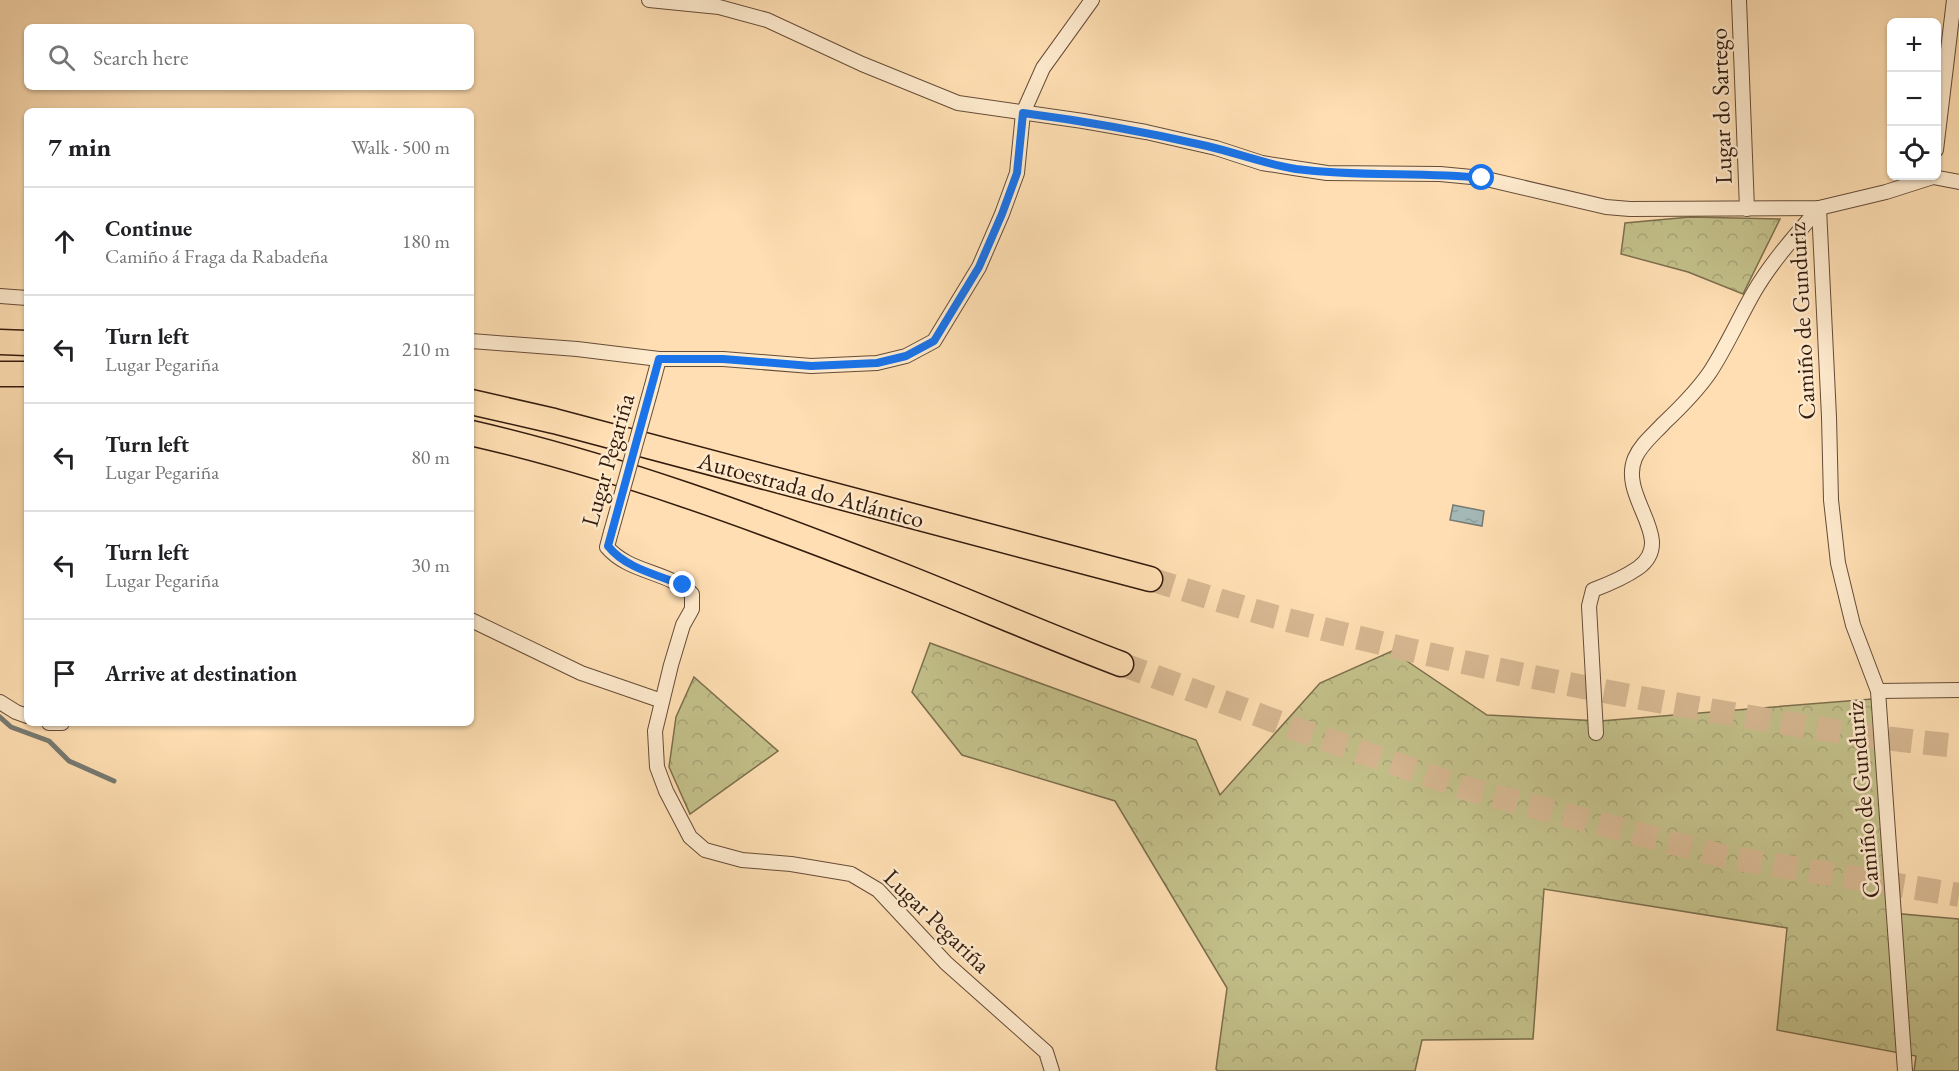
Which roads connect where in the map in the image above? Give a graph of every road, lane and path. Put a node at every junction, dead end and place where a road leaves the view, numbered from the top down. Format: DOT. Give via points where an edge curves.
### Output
graph roads {
  1 [pos="649,0"];
  2 [pos="1092,0"];
  3 [pos="1739,0"];
  4 [pos="1954,0"];
  5 [pos="1023,113"];
  6 [pos="1939,126"];
  7 [pos="1941,178"];
  8 [pos="1922,180"];
  9 [pos="1959,182"];
  10 [pos="1819,208"];
  11 [pos="1747,209"];
  12 [pos="0,296"];
  13 [pos="24,298"];
  14 [pos="474,341"];
  15 [pos="0,342"];
  16 [pos="24,343"];
  17 [pos="659,359"];
  18 [pos="0,374"];
  19 [pos="24,374"];
  20 [pos="474,403"];
  21 [pos="474,434"];
  22 [pos="1150,579"];
  23 [pos="474,621"];
  24 [pos="1121,664"];
  25 [pos="1959,690"];
  26 [pos="1878,691"];
  27 [pos="662,701"];
  28 [pos="0,702"];
  29 [pos="24,715"];
  30 [pos="1596,734"];
  31 [pos="1052,1071"];
  32 [pos="1905,1071"];
  1 -- 5 [label="street" via="718,8 766,20 958,103"];
  2 -- 5 [label="street" via="1043,68"];
  3 -- 11 [label="street, Lugar do Sartego"];
  4 -- 6 [label="street"];
  5 -- 11 [label="street" via="1146,132 1294,168 1482,178 1614,207"];
  5 -- 17 [label="street" via="1017,173 1002,214 979,267 934,341 906,356 877,363 811,366"];
  7 -- 9 [label="street"];
  8 -- 10 [label="street"];
  10 -- 11 [label="street"];
  10 -- 26 [label="street, Camiño de Gunduriz" via="1831,500 1838,563 1853,625"];
  10 -- 30 [label="street" via="1788,243 1756,290 1710,371 1636,456 1631,482 1653,536 1652,547 1640,567 1593,590 1590,597"];
  12 -- 13 [label="street"];
  14 -- 17 [label="street"];
  15 -- 16 [label="highway"];
  17 -- 27 [label="street, Lugar Pegariña, bridge" via="608,546 626,563 683,585 692,594 692,609 683,626"];
  18 -- 19 [label="highway"];
  20 -- 22 [label="highway, Autoestrada do Atlántico"];
  21 -- 24 [label="highway, Autoestrada do Atlántico" via="534,447 685,495 893,572"];
  23 -- 27 [label="street" via="581,674"];
  25 -- 26 [label="street"];
  26 -- 32 [label="street, Camiño de Gunduriz"];
  27 -- 31 [label="street, Lugar Pegariña" via="655,731 657,767 690,837 705,850 742,860 851,874 878,890 946,963 1046,1052"];
  28 -- 29 [label="street"];
}
